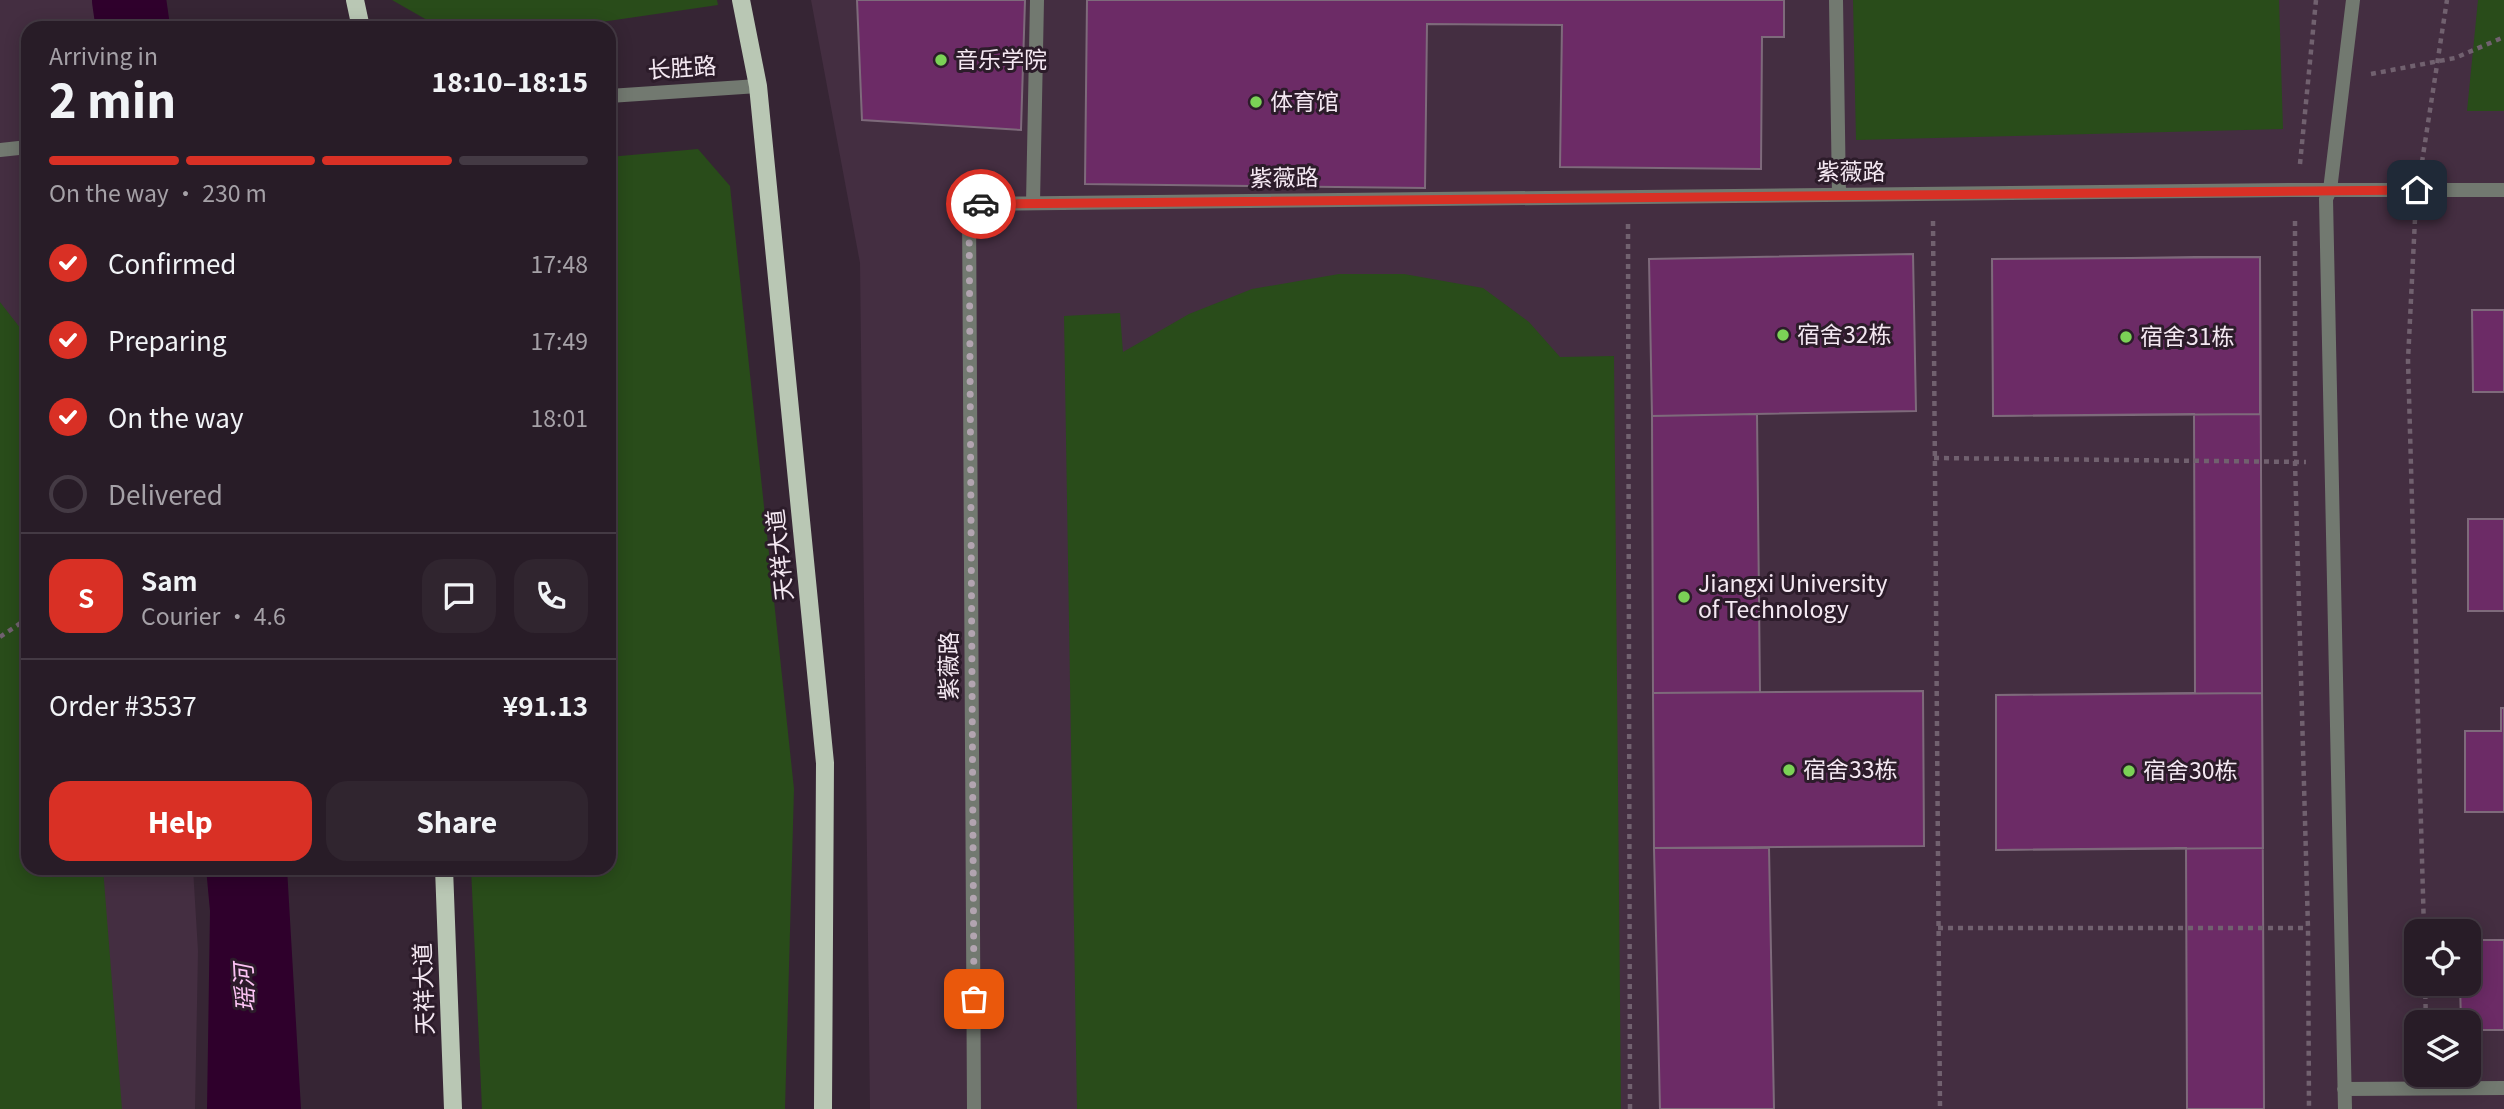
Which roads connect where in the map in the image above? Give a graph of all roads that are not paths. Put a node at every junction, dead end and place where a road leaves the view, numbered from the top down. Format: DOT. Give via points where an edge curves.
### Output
graph roads {
  1 [pos="355,0"];
  2 [pos="741,0"];
  3 [pos="1037,0"];
  4 [pos="1836,0"];
  5 [pos="2353,0"];
  6 [pos="359,21"];
  7 [pos="758,86"];
  8 [pos="616,96"];
  9 [pos="21,148"];
  10 [pos="0,150"];
  11 [pos="2330,190"];
  12 [pos="2504,190"];
  13 [pos="1839,195"];
  14 [pos="1033,203"];
  15 [pos="444,875"];
  16 [pos="2504,1088"];
  17 [pos="2344,1089"];
  18 [pos="453,1109"];
  19 [pos="823,1109"];
  20 [pos="974,1109"];
  21 [pos="2345,1109"];
  1 -- 6 [label="main road"];
  2 -- 7 [label="main road, 天祥大道"];
  3 -- 14 [label="street"];
  4 -- 13 [label="street"];
  5 -- 11 [label="street"];
  7 -- 8 [label="street, 长胜路"];
  7 -- 19 [label="main road, 天祥大道" via="825,762"];
  9 -- 10 [label="street"];
  11 -- 12 [label="street, 紫薇路"];
  11 -- 13 [label="street, 紫薇路"];
  11 -- 17 [label="street" via="2326,199"];
  13 -- 14 [label="street, 紫薇路"];
  14 -- 20 [label="street, 紫薇路" via="969,204"];
  15 -- 18 [label="main road, 天祥大道"];
  16 -- 17 [label="street"];
  17 -- 21 [label="street"];
}
